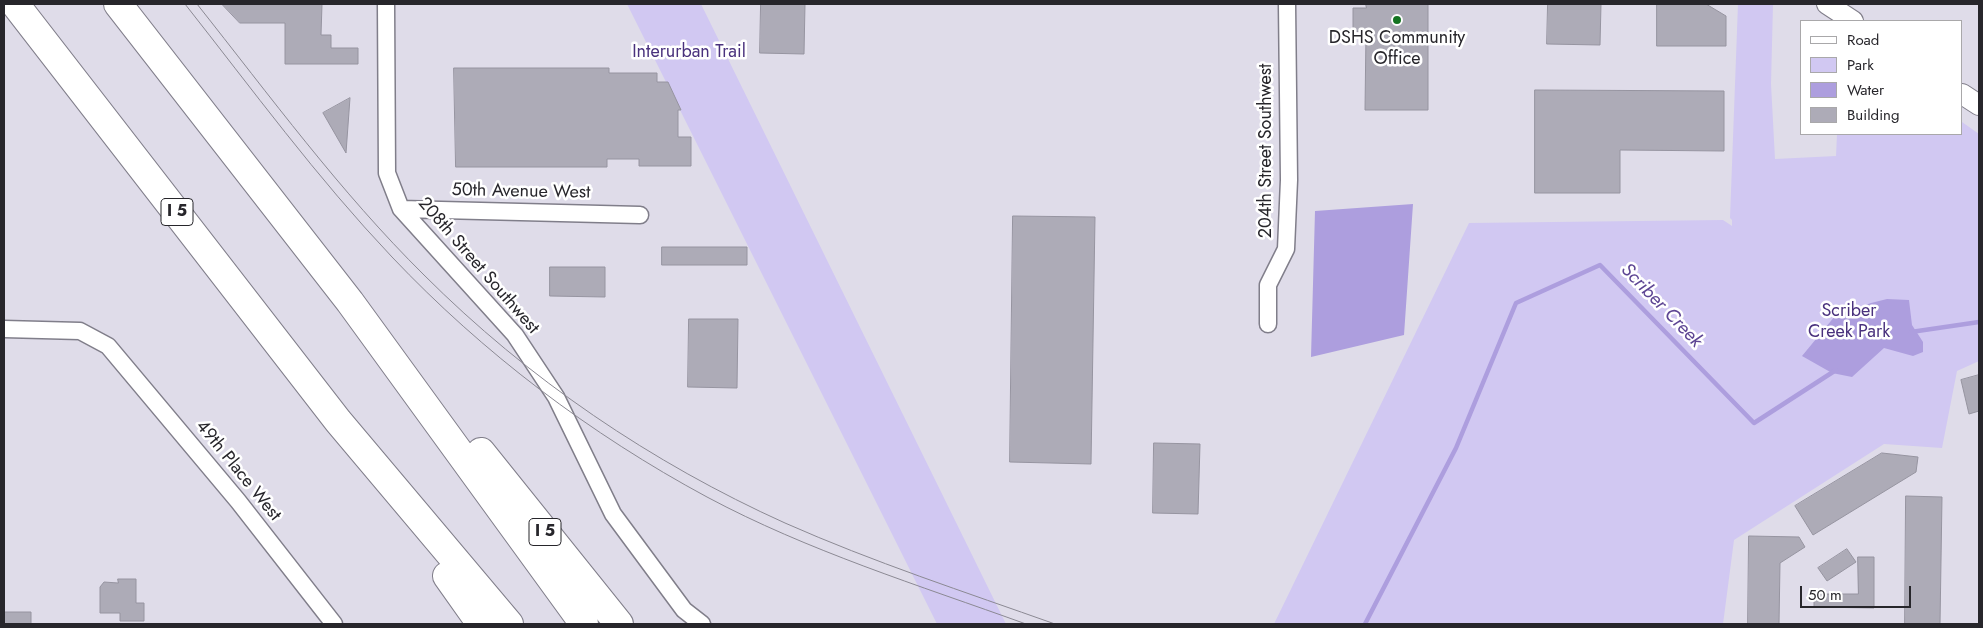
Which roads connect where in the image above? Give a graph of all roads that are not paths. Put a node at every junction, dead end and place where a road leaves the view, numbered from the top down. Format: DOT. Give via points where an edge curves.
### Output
graph roads {
  1 [pos="15,4"];
  2 [pos="118,4"];
  3 [pos="386,4"];
  4 [pos="1288,4"];
  5 [pos="1827,4"];
  6 [pos="1851,20"];
  7 [pos="1963,95"];
  8 [pos="1979,105"];
  9 [pos="402,210"];
  10 [pos="640,215"];
  11 [pos="350,302"];
  12 [pos="1268,324"];
  13 [pos="4,329"];
  14 [pos="338,421"];
  15 [pos="334,624"];
  16 [pos="481,624"];
  17 [pos="509,624"];
  18 [pos="584,624"];
  19 [pos="619,624"];
  20 [pos="702,624"];
  1 -- 14 [label="highway, I 5"];
  2 -- 11 [label="highway, I 5"];
  3 -- 9 [label="street, 208th Street Southwest" via="387,173"];
  4 -- 12 [label="street, 204th Street Southwest" via="1286,249 1268,286"];
  5 -- 6 [label="street"];
  7 -- 8 [label="street"];
  9 -- 10 [label="street, 50th Avenue West"];
  9 -- 20 [label="street, 208th Street Southwest" via="515,335 556,396 613,514 684,610"];
  11 -- 18 [label="highway"];
  11 -- 19 [label="highway, I 5" via="470,439"];
  13 -- 15 [label="street, 49th Place West" via="80,331 108,346 238,501"];
  14 -- 16 [label="highway"];
  14 -- 17 [label="highway, I 5"];
}
